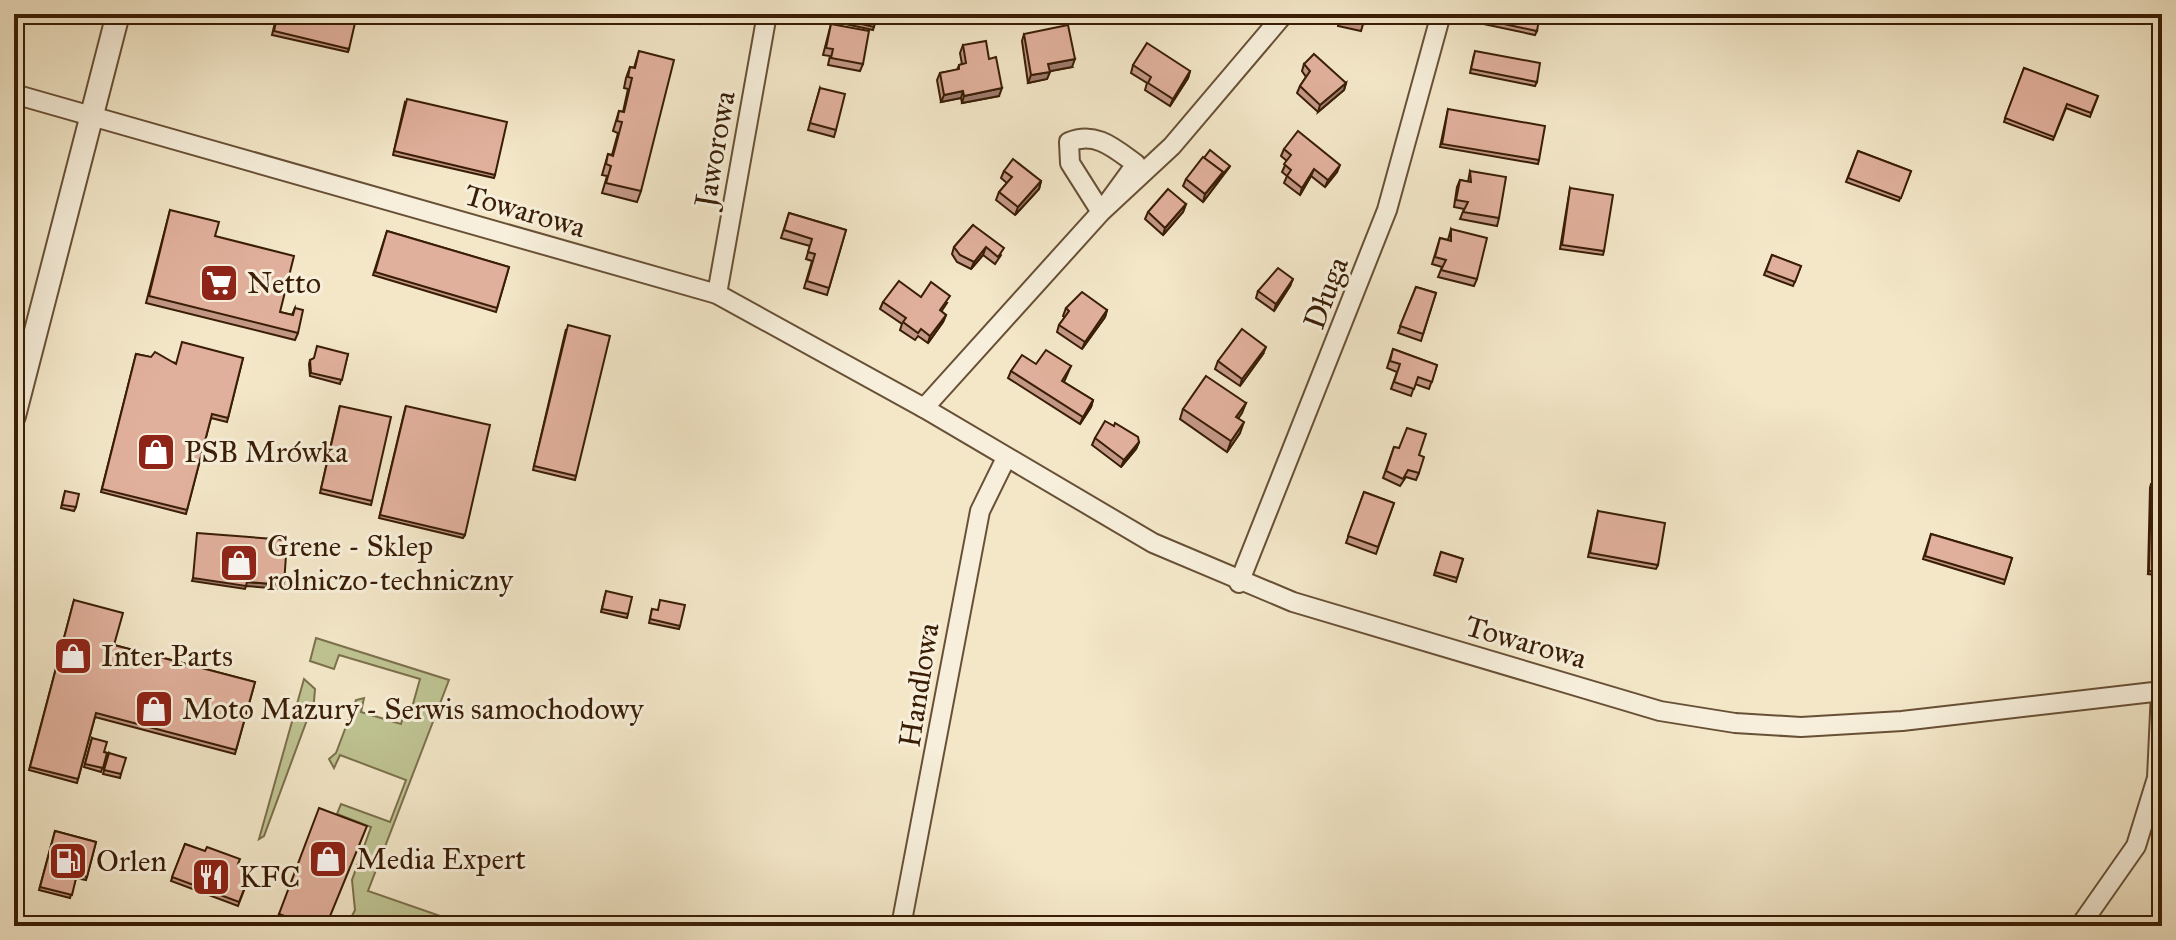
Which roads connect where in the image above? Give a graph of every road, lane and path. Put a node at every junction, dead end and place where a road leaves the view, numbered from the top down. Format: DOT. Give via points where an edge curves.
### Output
graph roads {
  1 [pos="118,14"];
  2 [pos="767,14"];
  3 [pos="1284,14"];
  4 [pos="1441,14"];
  5 [pos="14,94"];
  6 [pos="91,118"];
  7 [pos="717,294"];
  8 [pos="924,408"];
  9 [pos="14,416"];
  10 [pos="1006,458"];
  11 [pos="1239,583"];
  12 [pos="2162,691"];
  13 [pos="901,926"];
  14 [pos="2080,926"];
  1 -- 6 [label="street"];
  2 -- 7 [label="street, Jaworowa"];
  3 -- 8 [label="street" via="1172,146 1101,212"];
  4 -- 11 [label="street, Długa" via="1387,210"];
  5 -- 6 [label="street, Towarowa"];
  6 -- 7 [label="street, Towarowa"];
  6 -- 9 [label="street"];
  7 -- 8 [label="street, Towarowa"];
  8 -- 10 [label="street, Towarowa"];
  10 -- 11 [label="street, Towarowa" via="1153,543"];
  10 -- 13 [label="street, Handlowa" via="977,526"];
  11 -- 12 [label="street, Towarowa" via="1660,711 1735,723 1801,727 1902,721"];
  12 -- 14 [label="street" via="2157,778 2136,846"];
}
